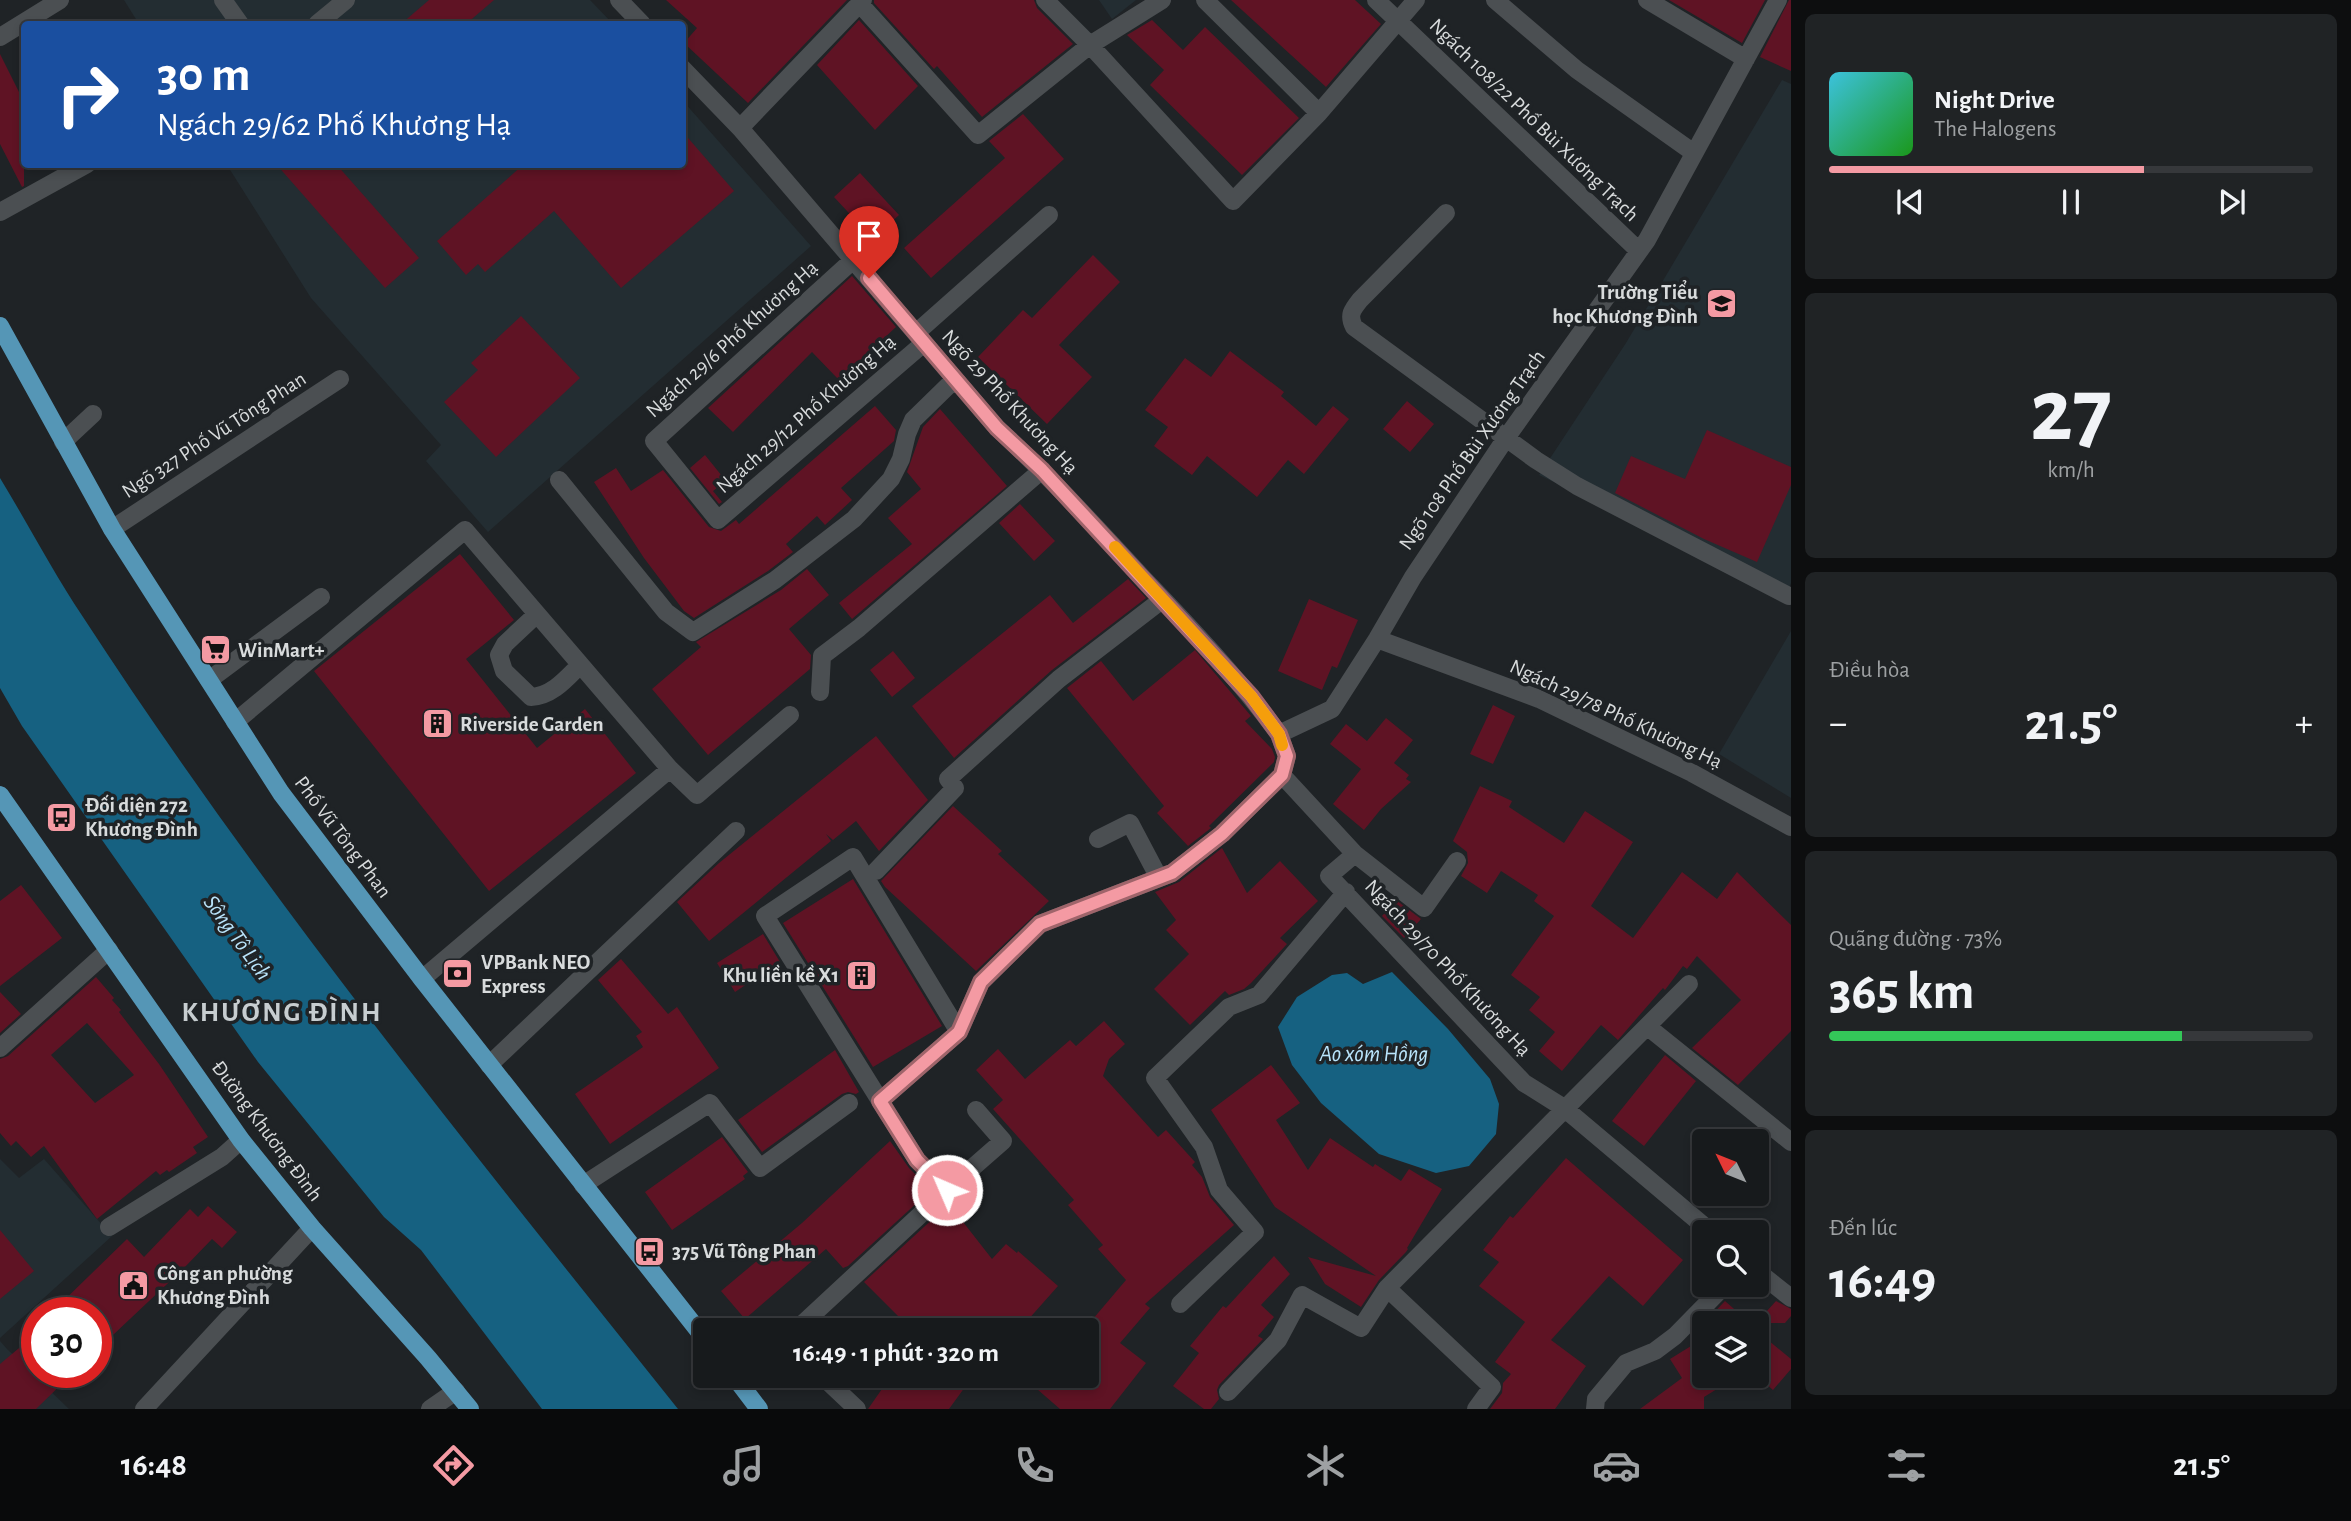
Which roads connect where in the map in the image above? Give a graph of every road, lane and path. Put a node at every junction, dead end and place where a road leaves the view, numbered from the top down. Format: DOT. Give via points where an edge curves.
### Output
graph roads {
  1 [pos="60,0"];
  2 [pos="223,0"];
  3 [pos="346,0"];
  4 [pos="619,0"];
  5 [pos="1045,0"];
  6 [pos="1162,0"];
  7 [pos="1205,0"];
  8 [pos="1376,0"];
  9 [pos="1416,0"];
  10 [pos="1495,0"];
  11 [pos="1647,0"];
  12 [pos="1778,0"];
  13 [pos="861,2"];
  14 [pos="26,21"];
  15 [pos="238,21"];
  16 [pos="321,21"];
  17 [pos="639,21"];
  18 [pos="1397,21"];
  19 [pos="21,24"];
  20 [pos="0,37"];
  21 [pos="1090,45"];
  22 [pos="1746,59"];
  23 [pos="686,72"];
  24 [pos="1319,113"];
  25 [pos="740,128"];
  26 [pos="1694,153"];
  27 [pos="80,168"];
  28 [pos="0,212"];
  29 [pos="1446,213"];
  30 [pos="1049,215"];
  31 [pos="1639,251"];
  32 [pos="853,260"];
  33 [pos="0,326"];
  34 [pos="920,338"];
  35 [pos="340,379"];
  36 [pos="955,379"];
  37 [pos="93,414"];
  38 [pos="1506,438"];
  39 [pos="63,442"];
  40 [pos="1042,470"];
  41 [pos="559,480"];
  42 [pos="718,520"];
  43 [pos="112,529"];
  44 [pos="1789,596"];
  45 [pos="321,597"];
  46 [pos="1163,599"];
  47 [pos="537,614"];
  48 [pos="1377,639"];
  49 [pos="580,665"];
  50 [pos="209,680"];
  51 [pos="820,692"];
  52 [pos="790,715"];
  53 [pos="235,722"];
  54 [pos="1279,734"];
  55 [pos="670,769"];
  56 [pos="1282,775"];
  57 [pos="0,794"];
  58 [pos="1791,827"];
  59 [pos="736,831"];
  60 [pos="1098,839"];
  61 [pos="1355,854"];
  62 [pos="1457,861"];
  63 [pos="876,871"];
  64 [pos="1159,878"];
  65 [pos="1346,892"];
  66 [pos="109,950"];
  67 [pos="422,979"];
  68 [pos="1689,984"];
  69 [pos="1648,1027"];
  70 [pos="959,1032"];
  71 [pos="0,1048"];
  72 [pos="489,1065"];
  73 [pos="880,1101"];
  74 [pos="849,1103"];
  75 [pos="1564,1108"];
  76 [pos="976,1110"];
  77 [pos="241,1140"];
  78 [pos="1791,1142"];
  79 [pos="583,1185"];
  80 [pos="947,1190"];
  81 [pos="1697,1220"];
  82 [pos="109,1227"];
  83 [pos="312,1228"];
  84 [pos="1769,1281"];
  85 [pos="1387,1288"];
  86 [pos="1713,1297"];
  87 [pos="1791,1298"];
  88 [pos="1180,1304"];
  89 [pos="809,1318"];
  90 [pos="693,1324"];
  91 [pos="745,1388"];
  92 [pos="834,1388"];
  93 [pos="456,1391"];
  94 [pos="1228,1392"];
  95 [pos="144,1409"];
  96 [pos="430,1409"];
  97 [pos="470,1409"];
  98 [pos="760,1409"];
  99 [pos="856,1409"];
  100 [pos="1476,1409"];
  101 [pos="1595,1409"];
  1 -- 14 [label="street"];
  2 -- 15 [label="street"];
  3 -- 16 [label="street"];
  4 -- 17 [label="street"];
  5 -- 21 [label="street"];
  6 -- 21 [label="street"];
  7 -- 24 [label="street"];
  8 -- 18 [label="street, Ngách 108/22 Phố Bùi Xương Trạch"];
  9 -- 18 [label="street"];
  10 -- 26 [label="street" via="1577,70"];
  11 -- 22 [label="street"];
  12 -- 22 [label="street, Ngõ 108 Phố Bùi Xương Trạch"];
  13 -- 21 [label="street" via="978,135"];
  13 -- 25 [label="street"];
  18 -- 24 [label="street"];
  18 -- 31 [label="street, Ngách 108/22 Phố Bùi Xương Trạch"];
  19 -- 20 [label="street"];
  21 -- 24 [label="street" via="1233,201"];
  22 -- 26 [label="street, Ngõ 108 Phố Bùi Xương Trạch"];
  23 -- 25 [label="street, Ngõ 29 Phố Khương Hạ"];
  25 -- 32 [label="street, Ngõ 29 Phố Khương Hạ"];
  26 -- 31 [label="street, Ngõ 108 Phố Bùi Xương Trạch"];
  27 -- 28 [label="street"];
  29 -- 38 [label="street" via="1360,300 1350,319 1354,327"];
  30 -- 34 [label="street, Ngách 29/12 Phố Khương Hạ"];
  31 -- 38 [label="street, Ngõ 108 Phố Bùi Xương Trạch"];
  32 -- 34 [label="street, Ngõ 29 Phố Khương Hạ"];
  32 -- 42 [label="street, Ngách 29/6 Phố Khương Hạ" via="654,441"];
  33 -- 39 [label="main road, Phố Vũ Tông Phan"];
  34 -- 36 [label="street, Ngõ 29 Phố Khương Hạ"];
  34 -- 42 [label="street, Ngách 29/12 Phố Khương Hạ"];
  35 -- 43 [label="street, Ngõ 327 Phố Vũ Tông Phan"];
  36 -- 40 [label="street, Ngõ 29 Phố Khương Hạ" via="997,428"];
  36 -- 41 [label="street" via="913,420 891,480 854,519 775,580 693,632 666,612"];
  37 -- 39 [label="street"];
  38 -- 44 [label="street" via="1577,486"];
  38 -- 48 [label="street, Ngõ 108 Phố Bùi Xương Trạch"];
  39 -- 43 [label="main road, Phố Vũ Tông Phan"];
  40 -- 46 [label="street, Ngõ 29 Phố Khương Hạ"];
  40 -- 51 [label="street" via="822,656"];
  43 -- 50 [label="main road, Phố Vũ Tông Phan"];
  45 -- 50 [label="street"];
  46 -- 54 [label="street, Ngõ 29 Phố Khương Hạ" via="1251,696"];
  46 -- 63 [label="street" via="1059,679 947,779 955,788"];
  47 -- 49 [label="street"];
  47 -- 49 [label="street" via="505,644 499,655 504,671 531,697 555,689"];
  47 -- 53 [label="street" via="465,530"];
  48 -- 54 [label="street" via="1332,709"];
  48 -- 58 [label="street, Ngách 29/78 Phố Khương Hạ" via="1539,699"];
  49 -- 55 [label="street"];
  50 -- 53 [label="main road, Phố Vũ Tông Phan"];
  52 -- 55 [label="street" via="697,795"];
  53 -- 67 [label="main road, Phố Vũ Tông Phan" via="281,793"];
  54 -- 56 [label="street, Ngõ 29 Phố Khương Hạ" via="1287,756"];
  55 -- 67 [label="street"];
  56 -- 61 [label="street"];
  56 -- 64 [label="street" via="1222,834"];
  57 -- 66 [label="main road, Đường Khương Đình"];
  59 -- 72 [label="street"];
  60 -- 64 [label="street" via="1130,823"];
  61 -- 62 [label="street" via="1424,908"];
  61 -- 65 [label="street, Ngách 29/70 Phố Khương Hạ" via="1329,876"];
  64 -- 70 [label="street" via="1040,924 981,982"];
  65 -- 75 [label="street, Ngách 29/70 Phố Khương Hạ" via="1524,1083"];
  65 -- 88 [label="street" via="1259,995 1228,1007 1155,1077 1204,1147 1219,1190 1255,1233"];
  66 -- 71 [label="street"];
  66 -- 77 [label="main road, Đường Khương Đình"];
  67 -- 72 [label="main road, Phố Vũ Tông Phan"];
  68 -- 69 [label="street"];
  69 -- 75 [label="street"];
  69 -- 78 [label="street"];
  70 -- 73 [label="street"];
  70 -- 73 [label="street" via="853,857 765,916"];
  72 -- 79 [label="main road, Phố Vũ Tông Phan"];
  73 -- 80 [label="street" via="917,1160"];
  74 -- 79 [label="street" via="760,1168 710,1103"];
  75 -- 81 [label="street, Ngách 29/70 Phố Khương Hạ"];
  75 -- 85 [label="street"];
  76 -- 80 [label="street" via="1003,1142"];
  77 -- 82 [label="street" via="222,1157"];
  77 -- 83 [label="main road, Đường Khương Đình"];
  79 -- 90 [label="main road, Phố Vũ Tông Phan"];
  80 -- 89 [label="street"];
  83 -- 93 [label="main road, Đường Khương Đình"];
  83 -- 95 [label="street"];
  84 -- 87 [label="street"];
  85 -- 94 [label="street" via="1360,1328 1302,1295 1278,1340"];
  85 -- 100 [label="street" via="1492,1387"];
  86 -- 101 [label="street" via="1655,1351 1626,1363 1596,1399"];
  91 -- 98 [label="main road"];
  92 -- 99 [label="street"];
  93 -- 96 [label="street"];
  93 -- 97 [label="main road, Đường Khương Đình"];
}
